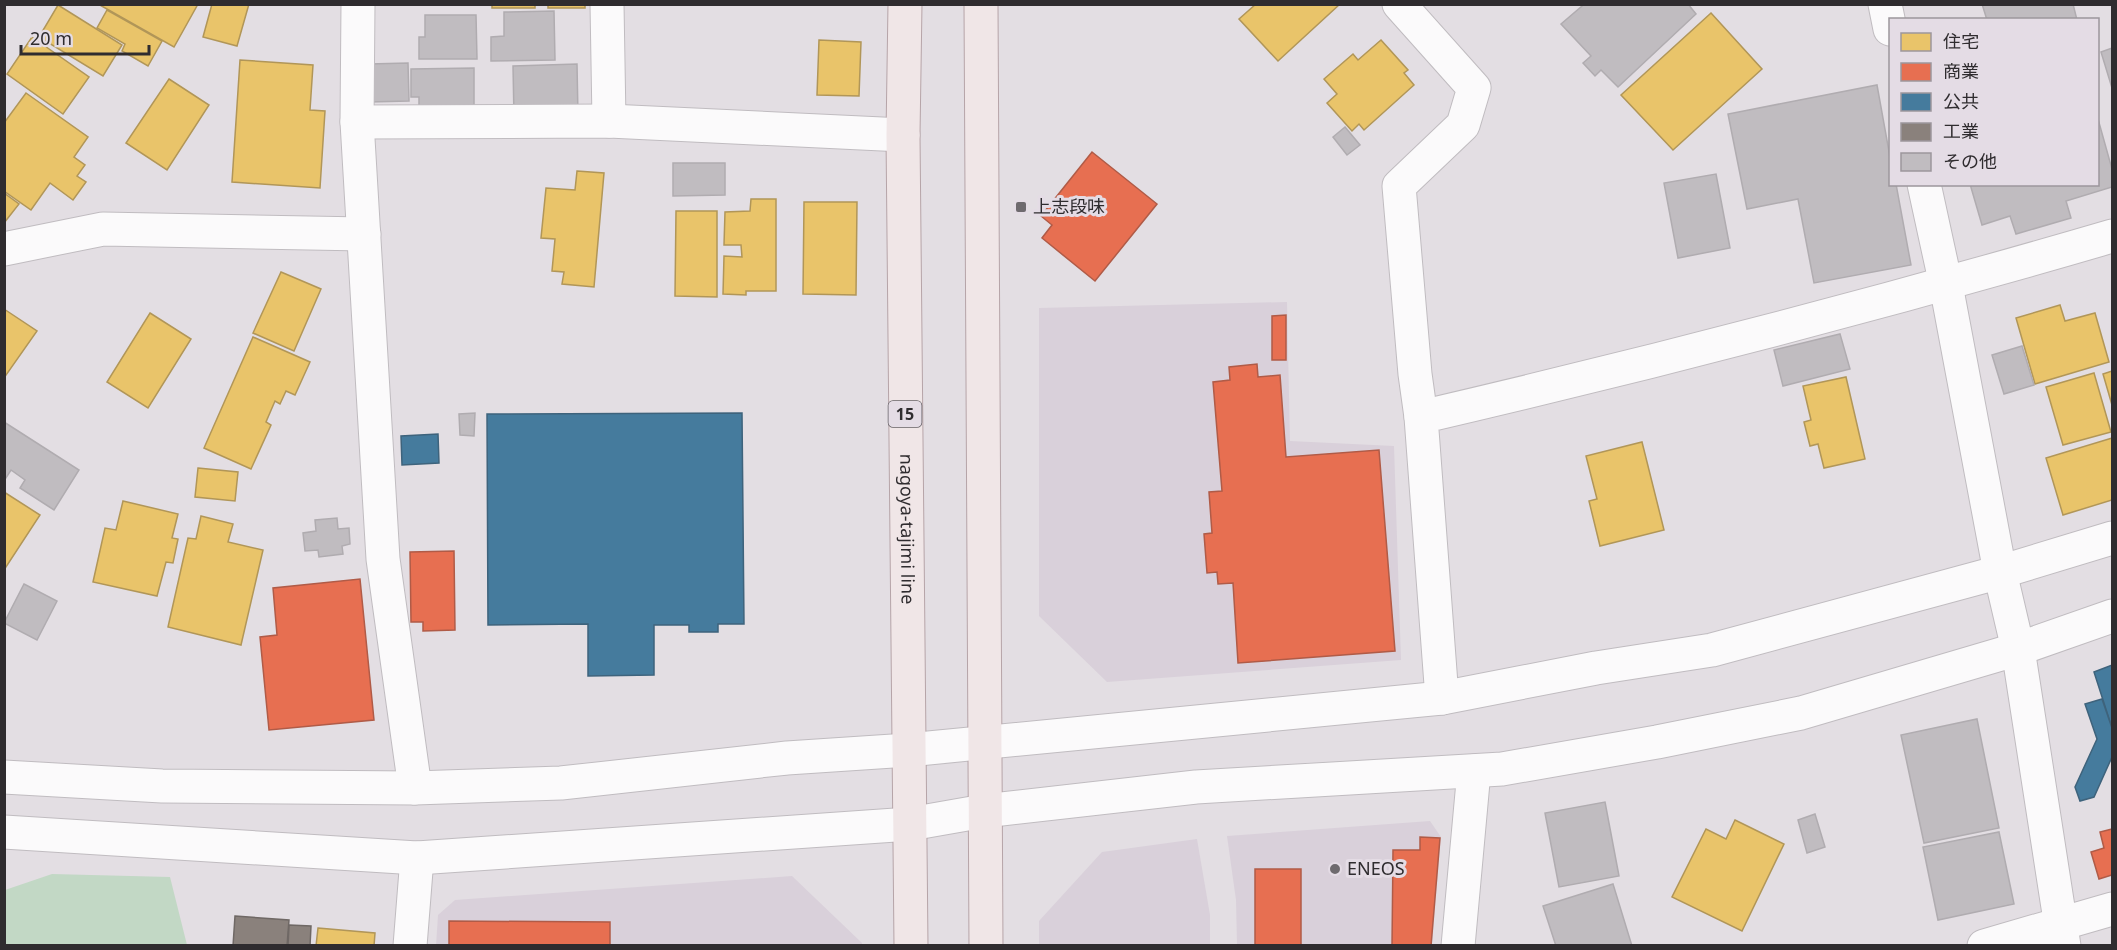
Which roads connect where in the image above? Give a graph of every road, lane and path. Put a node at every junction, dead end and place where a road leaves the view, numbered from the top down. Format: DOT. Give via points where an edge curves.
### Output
graph roads {
  1 [pos="358,4"];
  2 [pos="607,4"];
  3 [pos="905,4"];
  4 [pos="981,4"];
  5 [pos="1399,4"];
  6 [pos="1886,5"];
  7 [pos="1889,23"];
  8 [pos="609,120"];
  9 [pos="357,122"];
  10 [pos="903,135"];
  11 [pos="1924,186"];
  12 [pos="364,234"];
  13 [pos="2112,236"];
  14 [pos="4,249"];
  15 [pos="1946,285"];
  16 [pos="1421,417"];
  17 [pos="2112,538"];
  18 [pos="2000,572"];
  19 [pos="2112,616"];
  20 [pos="2018,649"];
  21 [pos="1442,698"];
  22 [pos="986,742"];
  23 [pos="908,750"];
  24 [pos="1474,771"];
  25 [pos="4,777"];
  26 [pos="415,788"];
  27 [pos="984,811"];
  28 [pos="910,824"];
  29 [pos="4,832"];
  30 [pos="417,858"];
  31 [pos="2112,909"];
  32 [pos="2062,934"];
  33 [pos="410,945"];
  34 [pos="911,945"];
  35 [pos="986,945"];
  36 [pos="1458,945"];
  37 [pos="1984,945"];
  1 -- 9 [label="street"];
  2 -- 8 [label="street"];
  3 -- 10 [label="main road, nagoya-tajimi line / 15"];
  4 -- 22 [label="main road"];
  5 -- 16 [label="street" via="1474,88 1463,125 1399,186"];
  6 -- 7 [label="street"];
  8 -- 9 [label="street"];
  8 -- 10 [label="street"];
  9 -- 12 [label="street"];
  10 -- 23 [label="main road, nagoya-tajimi line / 15"];
  11 -- 15 [label="street"];
  12 -- 14 [label="street" via="103,229"];
  12 -- 26 [label="street" via="383,559"];
  13 -- 15 [label="street"];
  15 -- 16 [label="street" via="1634,367"];
  15 -- 18 [label="street"];
  16 -- 21 [label="street"];
  17 -- 18 [label="street"];
  18 -- 20 [label="street"];
  18 -- 21 [label="street" via="1712,650"];
  19 -- 20 [label="street"];
  20 -- 24 [label="street" via="1801,713 1657,742"];
  20 -- 32 [label="street"];
  21 -- 22 [label="street"];
  22 -- 23 [label="street"];
  22 -- 27 [label="main road"];
  23 -- 26 [label="street" via="787,758 561,783"];
  23 -- 28 [label="main road, nagoya-tajimi line / 15"];
  24 -- 27 [label="street" via="1196,787"];
  24 -- 36 [label="street"];
  25 -- 26 [label="street" via="162,786"];
  27 -- 28 [label="street"];
  27 -- 35 [label="main road"];
  28 -- 30 [label="street"];
  28 -- 34 [label="main road, nagoya-tajimi line / 15"];
  29 -- 30 [label="street"];
  30 -- 33 [label="street"];
  31 -- 32 [label="street"];
  32 -- 37 [label="street"];
}
